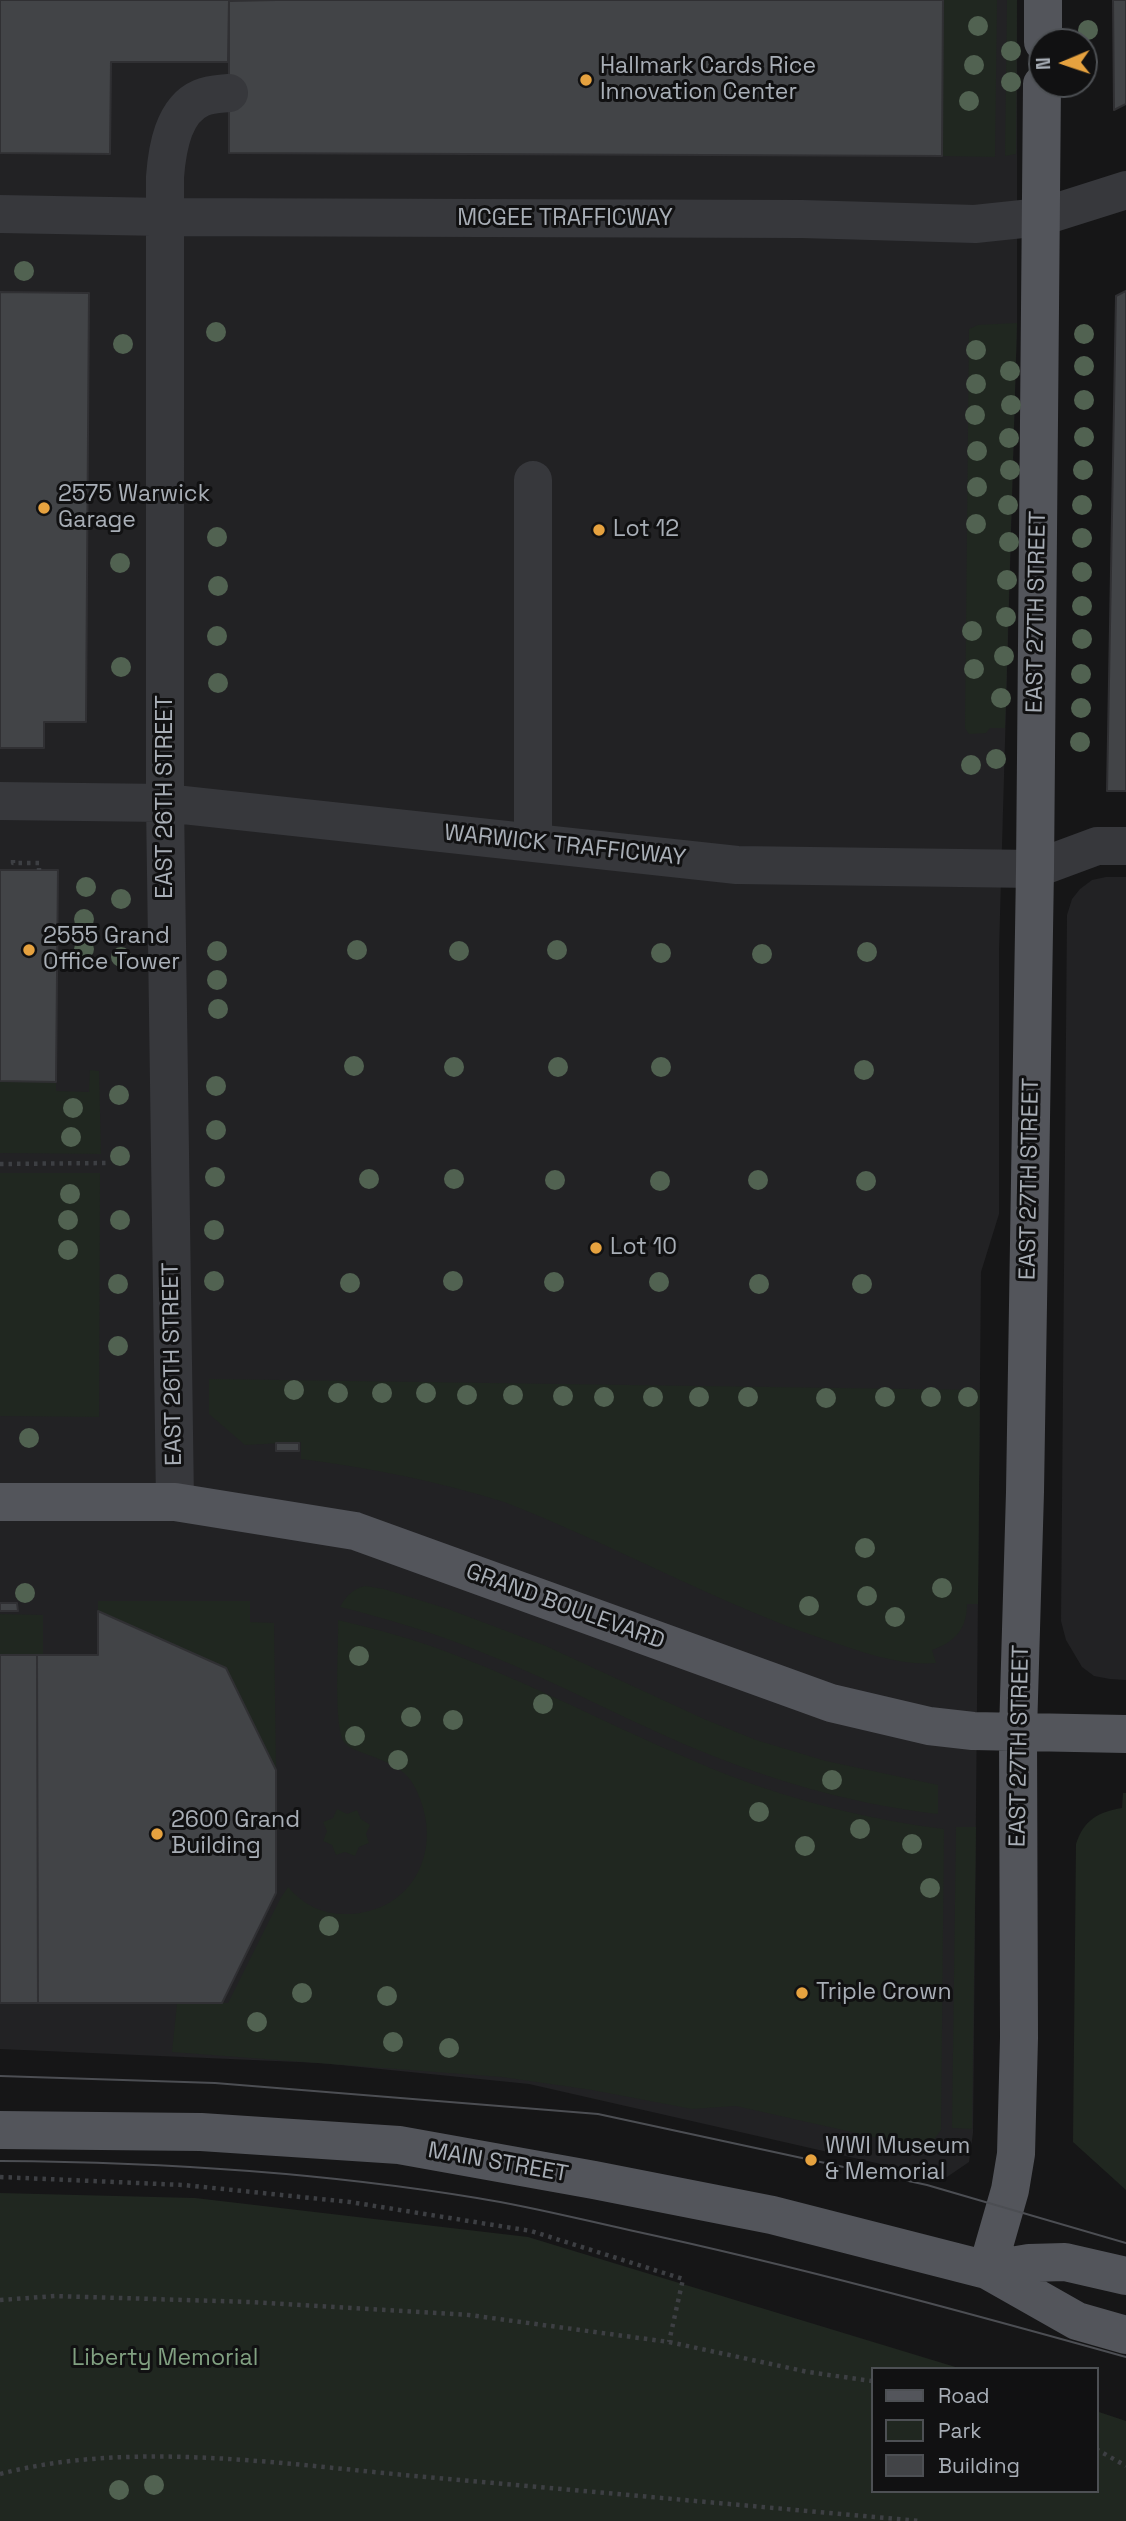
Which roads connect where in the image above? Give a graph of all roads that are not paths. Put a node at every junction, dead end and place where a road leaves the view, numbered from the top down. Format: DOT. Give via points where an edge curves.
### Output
graph roads {
  1 [pos="1043,0"];
  2 [pos="1043,28"];
  3 [pos="229,93"];
  4 [pos="1042,98"];
  5 [pos="1126,190"];
  6 [pos="0,215"];
  7 [pos="165,217"];
  8 [pos="1041,217"];
  9 [pos="533,480"];
  10 [pos="0,801"];
  11 [pos="165,803"];
  12 [pos="533,843"];
  13 [pos="1126,846"];
  14 [pos="1035,869"];
  15 [pos="0,1502"];
  16 [pos="175,1502"];
  17 [pos="1018,1732"];
  18 [pos="1126,1734"];
  19 [pos="0,2130"];
  20 [pos="987,2270"];
  21 [pos="1126,2276"];
  22 [pos="1126,2335"];
  1 -- 2 [label="main road"];
  3 -- 7 [label="street, EAST 26TH STREET" via="201,98 185,111 173,131 166,162"];
  4 -- 8 [label="main road, EAST 27TH STREET"];
  5 -- 8 [label="street, MCGEE TRAFFICWAY"];
  6 -- 7 [label="street, MCGEE TRAFFICWAY"];
  7 -- 8 [label="street, MCGEE TRAFFICWAY" via="975,224"];
  7 -- 11 [label="street, EAST 26TH STREET"];
  8 -- 14 [label="main road, EAST 27TH STREET"];
  9 -- 12 [label="street"];
  10 -- 11 [label="street, WARWICK TRAFFICWAY"];
  11 -- 12 [label="street, WARWICK TRAFFICWAY"];
  11 -- 16 [label="street, EAST 26TH STREET"];
  12 -- 14 [label="street, WARWICK TRAFFICWAY" via="737,864"];
  13 -- 14 [label="street, WARWICK TRAFFICWAY" via="1097,846"];
  14 -- 17 [label="main road, EAST 27TH STREET"];
  15 -- 16 [label="main road, GRAND BOULEVARD"];
  16 -- 17 [label="main road, GRAND BOULEVARD" via="355,1531 831,1703 929,1726"];
  17 -- 18 [label="main road, GRAND BOULEVARD"];
  17 -- 20 [label="main road, EAST 27TH STREET" via="1016,2154"];
  19 -- 20 [label="main road, MAIN STREET" via="201,2132 400,2145 772,2215"];
  20 -- 21 [label="main road, MAIN STREET" via="1065,2262"];
  20 -- 22 [label="main road, MAIN STREET" via="1077,2322"];
}
